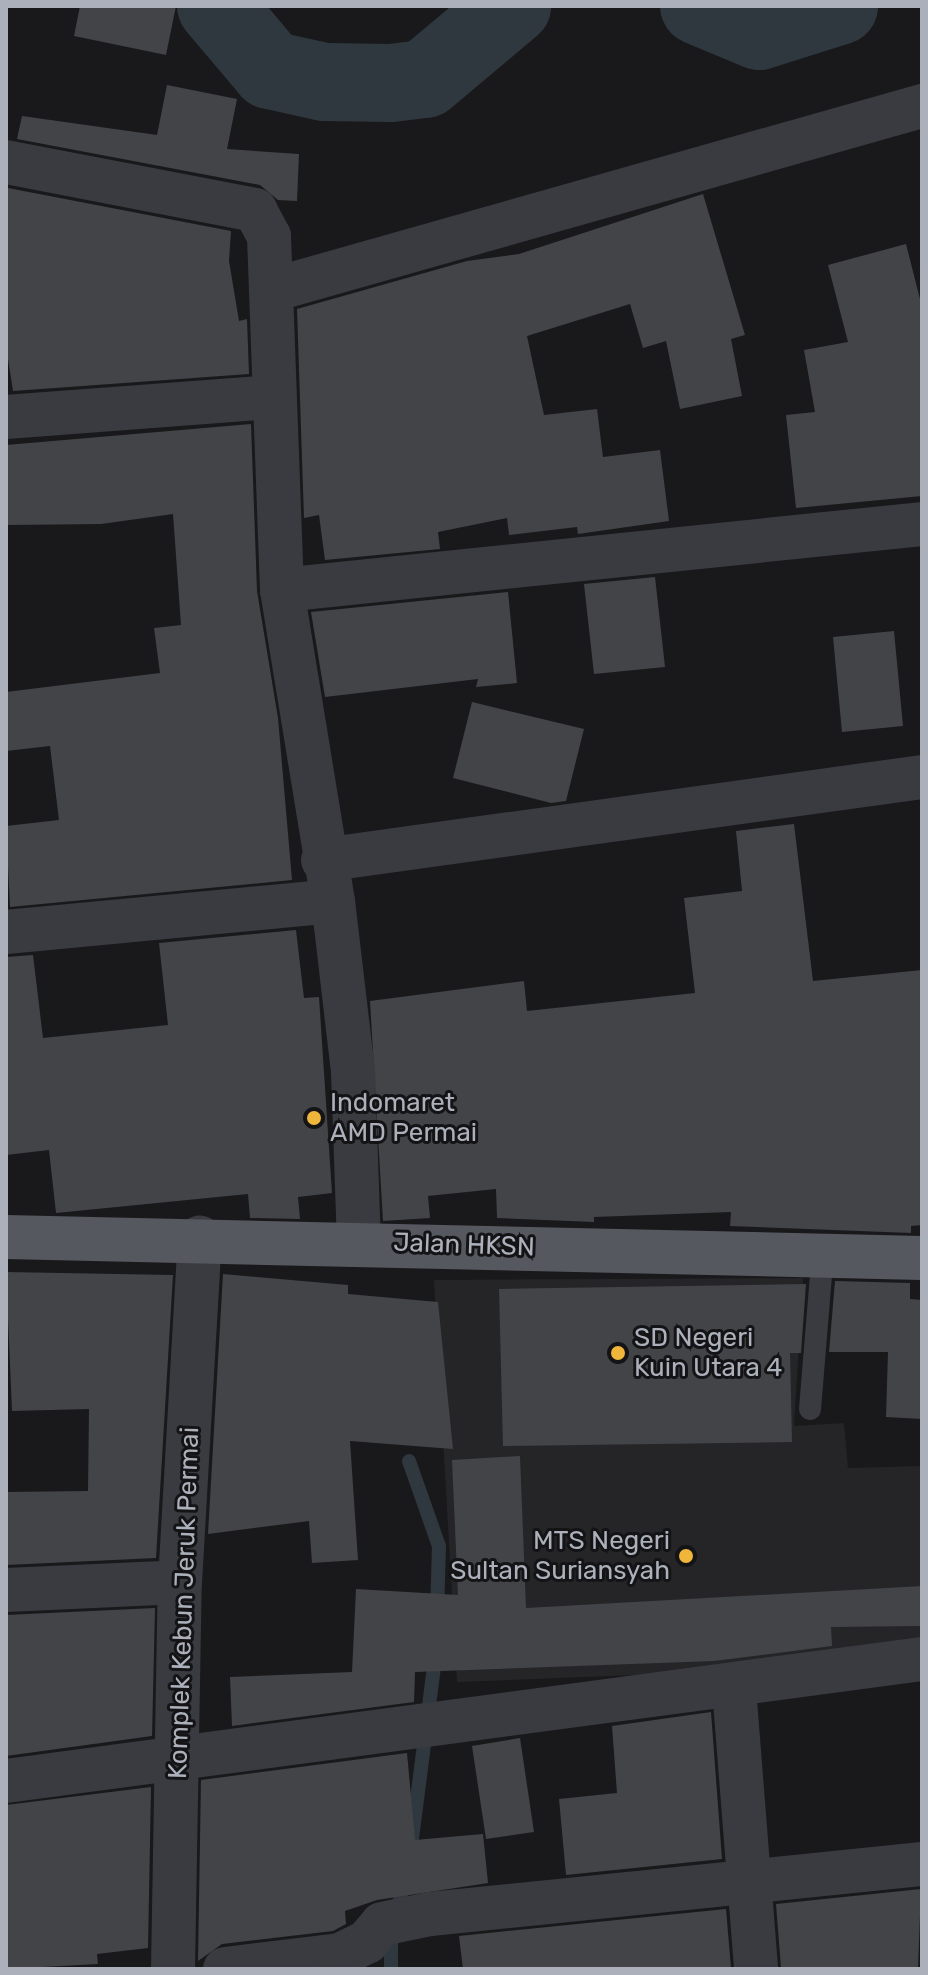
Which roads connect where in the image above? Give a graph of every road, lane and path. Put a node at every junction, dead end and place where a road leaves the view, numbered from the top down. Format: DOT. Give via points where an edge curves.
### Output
graph roads {
  1 [pos="922,106"];
  2 [pos="6,162"];
  3 [pos="272,290"];
  4 [pos="271,397"];
  5 [pos="6,417"];
  6 [pos="922,524"];
  7 [pos="282,590"];
  8 [pos="922,777"];
  9 [pos="323,860"];
  10 [pos="333,901"];
  11 [pos="6,932"];
  12 [pos="6,1237"];
  13 [pos="200,1238"];
  14 [pos="359,1242"];
  15 [pos="823,1251"];
  16 [pos="922,1258"];
  17 [pos="810,1409"];
  18 [pos="180,1582"];
  19 [pos="6,1590"];
  20 [pos="922,1659"];
  21 [pos="734,1688"];
  22 [pos="178,1758"];
  23 [pos="6,1781"];
  24 [pos="922,1864"];
  25 [pos="753,1879"];
  26 [pos="173,1969"];
  27 [pos="225,1969"];
  28 [pos="756,1969"];
  1 -- 3 [label="street"];
  2 -- 3 [label="street" via="255,210 269,236"];
  3 -- 4 [label="street"];
  4 -- 5 [label="street"];
  4 -- 7 [label="street"];
  6 -- 7 [label="street"];
  7 -- 9 [label="street"];
  8 -- 9 [label="street"];
  9 -- 10 [label="street"];
  10 -- 11 [label="street"];
  10 -- 14 [label="street" via="353,1072"];
  12 -- 13 [label="main road, Jalan HKSN"];
  13 -- 14 [label="main road, Jalan HKSN"];
  13 -- 18 [label="street, Komplek Kebun Jeruk Permai"];
  14 -- 15 [label="main road, Jalan HKSN"];
  15 -- 16 [label="main road, Jalan HKSN"];
  15 -- 17 [label="lane"];
  18 -- 19 [label="street"];
  18 -- 22 [label="street, Komplek Kebun Jeruk Permai"];
  20 -- 21 [label="street"];
  21 -- 22 [label="street"];
  21 -- 25 [label="street"];
  22 -- 23 [label="street"];
  22 -- 26 [label="street, Komplek Kebun Jeruk Permai"];
  24 -- 25 [label="street"];
  25 -- 27 [label="street" via="391,1922 340,1955"];
  25 -- 28 [label="street"];
}
